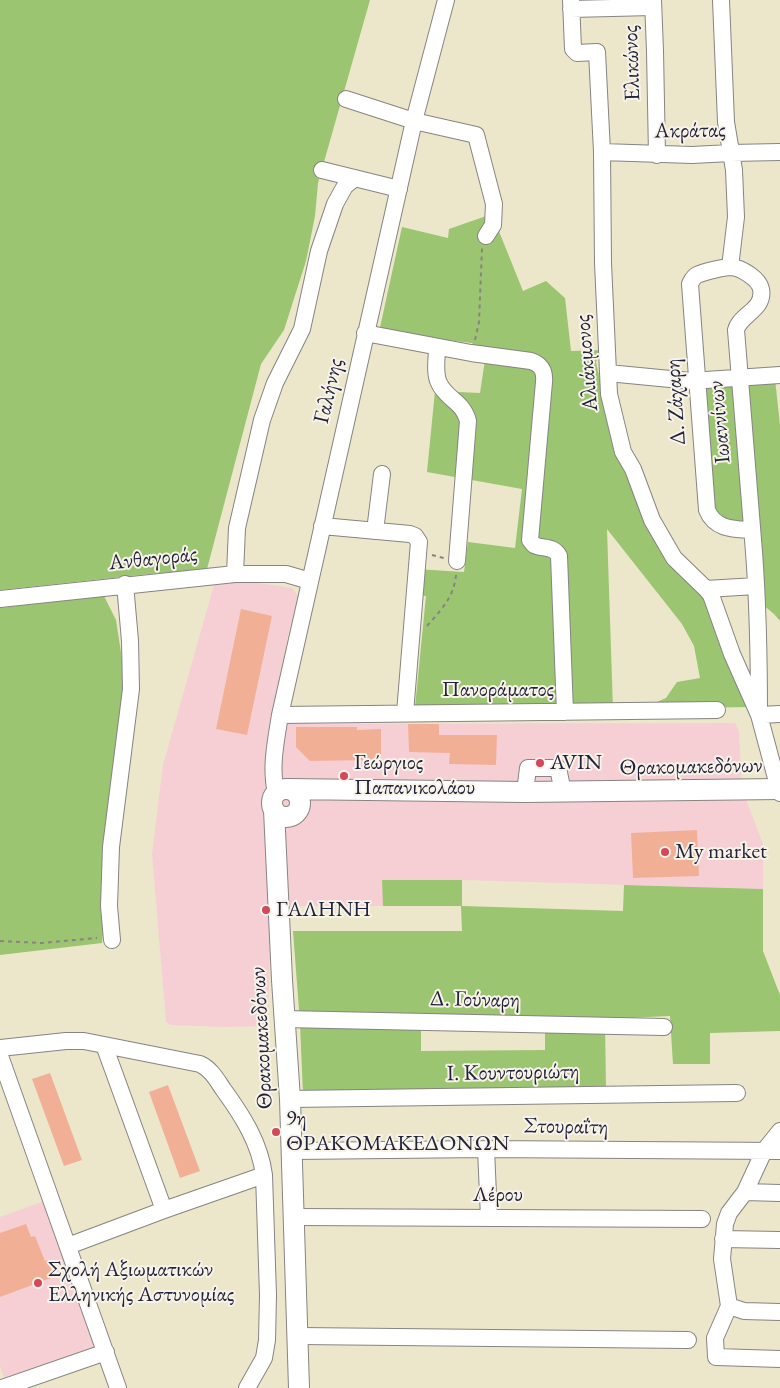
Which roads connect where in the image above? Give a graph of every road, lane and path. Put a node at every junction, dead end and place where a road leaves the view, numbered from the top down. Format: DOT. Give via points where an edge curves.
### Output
graph roads {
  1 [pos="446,0"];
  2 [pos="721,0"];
  3 [pos="571,4"];
  4 [pos="653,4"];
  5 [pos="346,99"];
  6 [pos="414,121"];
  7 [pos="602,152"];
  8 [pos="731,152"];
  9 [pos="780,152"];
  10 [pos="657,155"];
  11 [pos="322,170"];
  12 [pos="355,178"];
  13 [pos="399,189"];
  14 [pos="486,236"];
  15 [pos="730,267"];
  16 [pos="365,333"];
  17 [pos="437,347"];
  18 [pos="471,353"];
  19 [pos="608,372"];
  20 [pos="780,375"];
  21 [pos="739,378"];
  22 [pos="697,380"];
  23 [pos="382,474"];
  24 [pos="322,526"];
  25 [pos="375,530"];
  26 [pos="752,530"];
  27 [pos="419,554"];
  28 [pos="457,561"];
  29 [pos="235,574"];
  30 [pos="310,581"];
  31 [pos="125,584"];
  32 [pos="756,586"];
  33 [pos="706,589"];
  34 [pos="0,599"];
  35 [pos="412,640"];
  36 [pos="717,710"];
  37 [pos="564,712"];
  38 [pos="405,713"];
  39 [pos="780,714"];
  40 [pos="280,715"];
  41 [pos="759,715"];
  42 [pos="780,791"];
  43 [pos="286,803"];
  44 [pos="112,937"];
  45 [pos="0,941"];
  46 [pos="284,1019"];
  47 [pos="664,1027"];
  48 [pos="104,1045"];
  49 [pos="0,1048"];
  50 [pos="0,1056"];
  51 [pos="737,1093"];
  52 [pos="290,1098"];
  53 [pos="780,1131"];
  54 [pos="486,1149"];
  55 [pos="292,1150"];
  56 [pos="772,1151"];
  57 [pos="264,1176"];
  58 [pos="745,1192"];
  59 [pos="780,1193"];
  60 [pos="164,1210"];
  61 [pos="294,1217"];
  62 [pos="489,1218"];
  63 [pos="702,1219"];
  64 [pos="723,1239"];
  65 [pos="780,1240"];
  66 [pos="68,1246"];
  67 [pos="729,1306"];
  68 [pos="780,1312"];
  69 [pos="298,1336"];
  70 [pos="688,1340"];
  71 [pos="106,1352"];
  72 [pos="780,1359"];
  73 [pos="1,1387"];
  74 [pos="118,1388"];
  75 [pos="246,1388"];
  76 [pos="299,1388"];
  1 -- 6 [label="street, Γαλήνης"];
  2 -- 8 [label="street" via="726,122"];
  3 -- 4 [label="street"];
  3 -- 7 [label="street, Αλιάκμονος" via="573,49 577,53 596,52"];
  4 -- 10 [label="street, Ελικώνος"];
  5 -- 6 [label="street"];
  6 -- 13 [label="street, Γαλήνης"];
  6 -- 14 [label="street" via="476,135 494,204 493,225"];
  7 -- 10 [label="street, Ακράτας"];
  7 -- 19 [label="street, Αλιάκμονος"];
  8 -- 9 [label="street, Ακράτας"];
  8 -- 10 [label="street, Ακράτας"];
  8 -- 15 [label="street" via="736,218"];
  11 -- 12 [label="street"];
  12 -- 13 [label="street"];
  12 -- 29 [label="street" via="345,186 335,204 319,251 302,329 275,383 262,420 237,528"];
  13 -- 16 [label="street, Γαλήνης"];
  14 -- 18 [label="path" via="482,247 479,322"];
  15 -- 21 [label="street, Ιωαννίνων" via="758,281 761,289 761,301 736,330"];
  15 -- 22 [label="street, Δ. Ζάχαρη" via="698,274 690,284"];
  16 -- 17 [label="street"];
  16 -- 24 [label="street, Γαλήνης"];
  17 -- 18 [label="street"];
  17 -- 28 [label="street" via="438,382 463,408 468,421"];
  18 -- 37 [label="street" via="531,361 543,369 530,540 534,545 552,549 559,556"];
  19 -- 22 [label="street"];
  19 -- 33 [label="street, Αλιάκμονος" via="609,394 623,452 652,520 674,558"];
  20 -- 21 [label="street"];
  21 -- 22 [label="street"];
  21 -- 26 [label="street, Ιωαννίνων"];
  22 -- 26 [label="street, Δ. Ζάχαρη" via="707,510 727,529"];
  23 -- 25 [label="street"];
  24 -- 25 [label="street"];
  24 -- 30 [label="street, Γαλήνης"];
  25 -- 27 [label="street" via="415,536 419,542"];
  26 -- 32 [label="street, Ιωαννίνων"];
  27 -- 28 [label="path"];
  27 -- 35 [label="street"];
  28 -- 35 [label="path" via="454,590 449,599"];
  29 -- 30 [label="street, Ανθαγοράς" via="286,574"];
  29 -- 31 [label="street, Ανθαγοράς"];
  30 -- 40 [label="street, Γαλήνης"];
  31 -- 34 [label="street, Ανθαγοράς"];
  31 -- 44 [label="street" via="131,690 111,847 109,906"];
  32 -- 33 [label="street"];
  32 -- 41 [label="street, Ιωαννίνων"];
  33 -- 41 [label="street, Αλιάκμονος"];
  35 -- 38 [label="street"];
  36 -- 37 [label="street, Πανοράματος"];
  37 -- 38 [label="street, Πανοράματος"];
  38 -- 40 [label="street, Πανοράματος"];
  39 -- 41 [label="street"];
  40 -- 43 [label="street, Γαλήνης" via="273,781"];
  41 -- 42 [label="street, Αλιάκμονος"];
  42 -- 43 [label="main road, Θρακομακεδόνων" via="333,789"];
  43 -- 46 [label="main road, Θρακομακεδόνων" via="278,865"];
  44 -- 45 [label="path" via="41,943"];
  46 -- 47 [label="street, Δ. Γούναρη"];
  46 -- 52 [label="main road, Θρακομακεδόνων"];
  48 -- 49 [label="street" via="66,1040"];
  48 -- 57 [label="street" via="206,1066 248,1127 260,1154"];
  48 -- 60 [label="street"];
  50 -- 66 [label="street"];
  51 -- 52 [label="street, Ι. Κουντουριώτη"];
  52 -- 55 [label="main road, Θρακομακεδόνων"];
  53 -- 56 [label="street"];
  54 -- 55 [label="street, Στουραΐτη"];
  54 -- 56 [label="street, Στουραΐτη"];
  54 -- 62 [label="street"];
  55 -- 61 [label="main road, Θρακομακεδόνων"];
  56 -- 58 [label="street"];
  57 -- 60 [label="street"];
  57 -- 75 [label="street" via="267,1340 264,1358"];
  58 -- 59 [label="street"];
  58 -- 64 [label="street" via="729,1213"];
  60 -- 66 [label="street"];
  61 -- 62 [label="street, Λέρου"];
  61 -- 69 [label="main road, Θρακομακεδόνων"];
  62 -- 63 [label="street, Λέρου"];
  64 -- 65 [label="street"];
  64 -- 67 [label="street" via="722,1259"];
  66 -- 71 [label="street"];
  67 -- 68 [label="street"];
  67 -- 72 [label="street" via="715,1338 716,1357"];
  69 -- 70 [label="street"];
  69 -- 76 [label="main road, Θρακομακεδόνων"];
  71 -- 73 [label="street"];
  71 -- 74 [label="street"];
}
